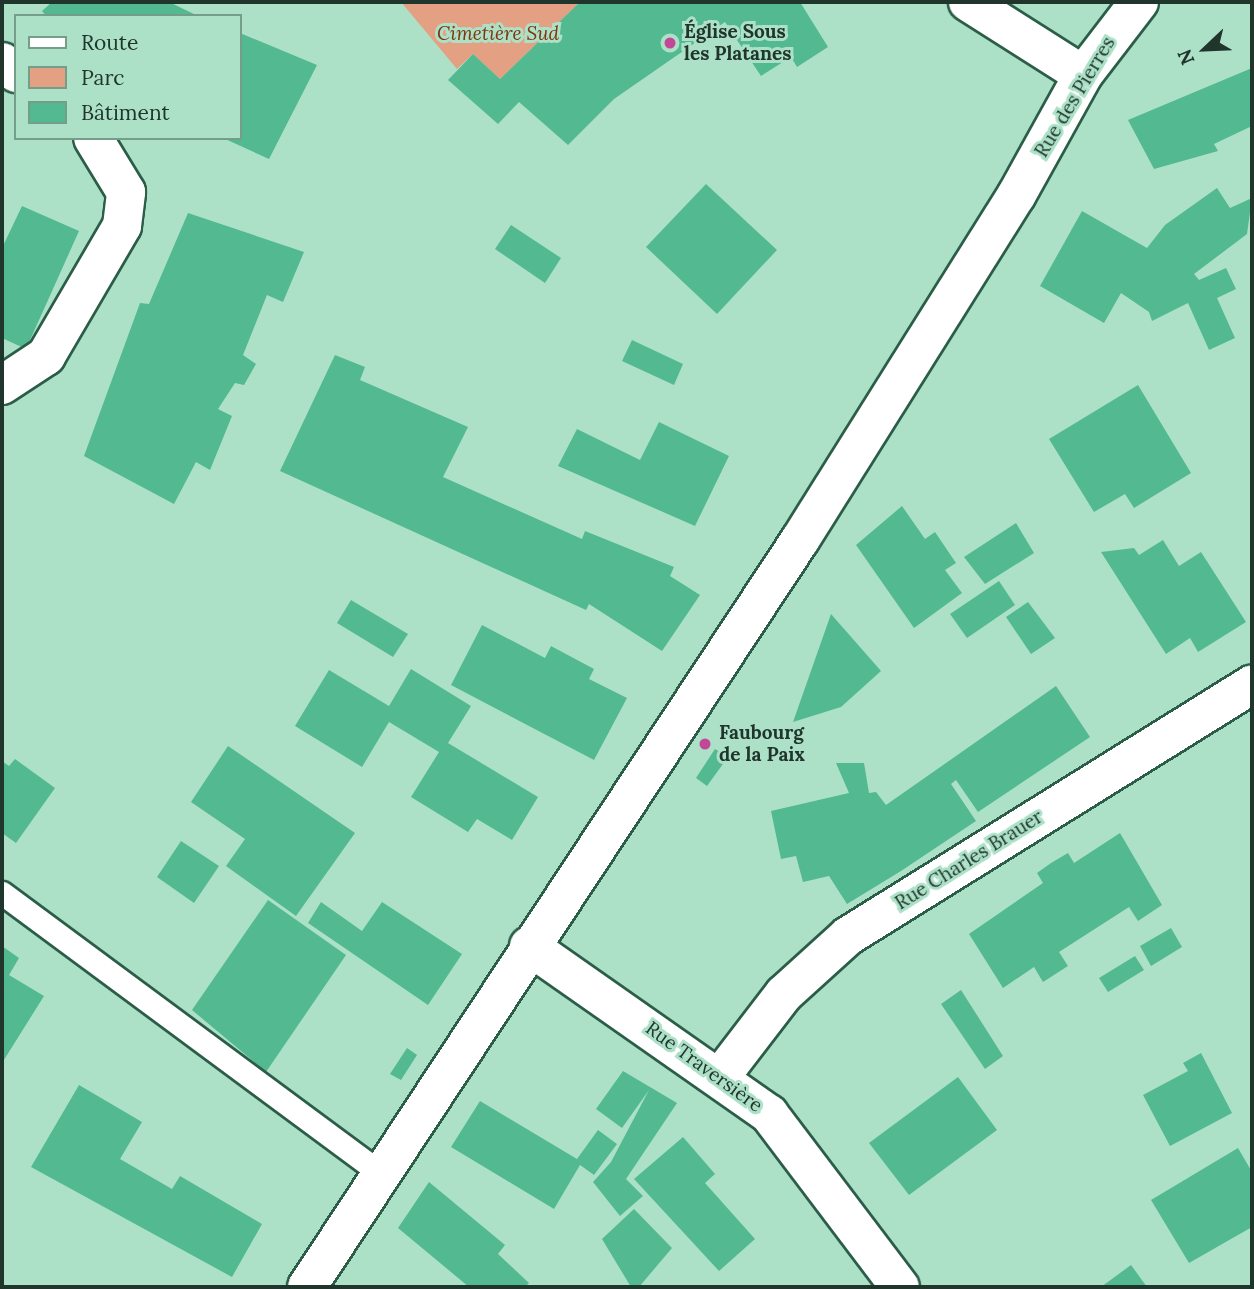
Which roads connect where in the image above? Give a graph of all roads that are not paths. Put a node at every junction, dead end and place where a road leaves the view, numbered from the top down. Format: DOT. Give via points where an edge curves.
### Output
graph roads {
  1 [pos="968,2"];
  2 [pos="1139,2"];
  3 [pos="1083,75"];
  4 [pos="94,140"];
  5 [pos="2,385"];
  6 [pos="1252,685"];
  7 [pos="2,893"];
  8 [pos="529,946"];
  9 [pos="721,1076"];
  10 [pos="378,1171"];
  11 [pos="307,1287"];
  12 [pos="900,1287"];
  1 -- 3 [label="street"];
  2 -- 3 [label="street, Rue des Pierres"];
  3 -- 8 [label="street, Rue des Pierres" via="1016,196 800,540"];
  4 -- 5 [label="street" via="126,192 122,226 46,356"];
  6 -- 9 [label="street, Rue Charles Brauer" via="848,936 783,994"];
  7 -- 10 [label="lane"];
  8 -- 9 [label="street, Rue Traversière"];
  8 -- 10 [label="street"];
  9 -- 12 [label="street, Rue Traversière" via="789,1137"];
  10 -- 11 [label="street"];
}
